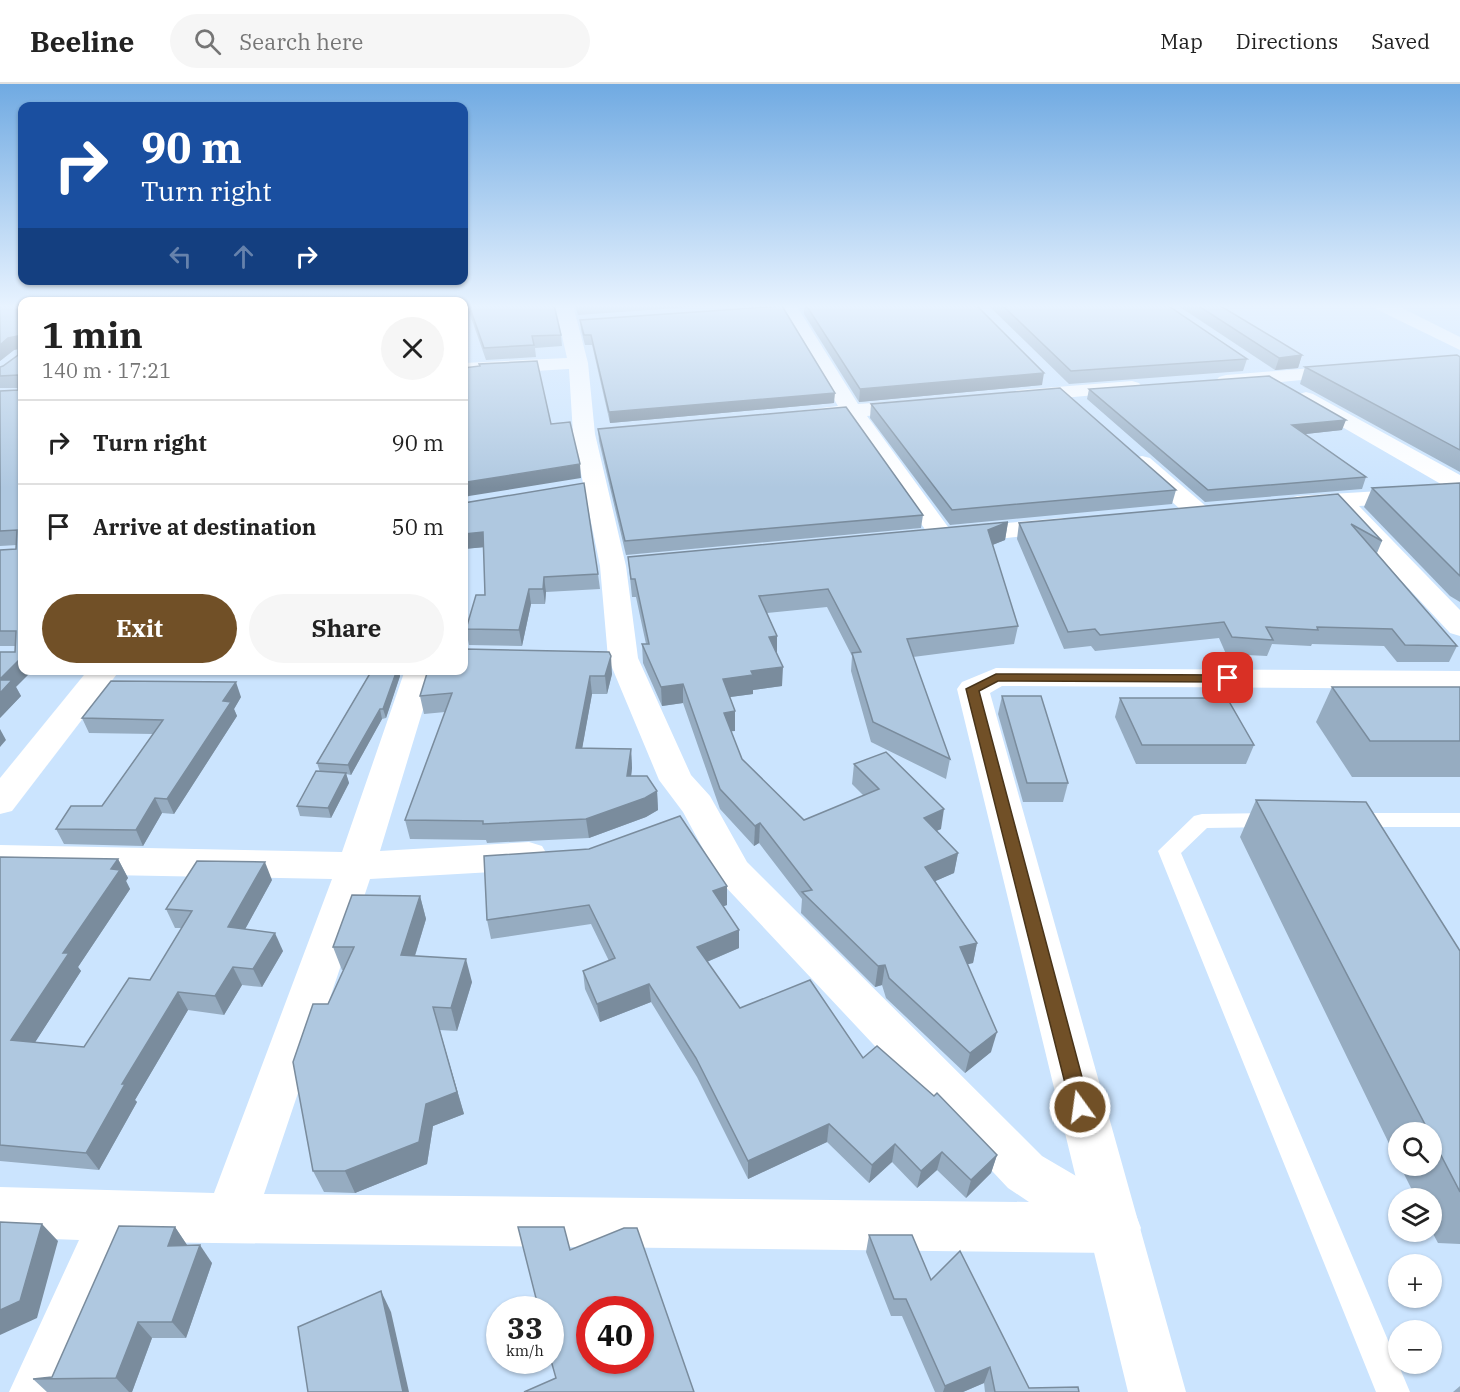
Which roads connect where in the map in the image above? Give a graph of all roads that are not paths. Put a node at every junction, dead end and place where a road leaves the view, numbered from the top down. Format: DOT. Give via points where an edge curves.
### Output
graph roads {
  1 [pos="521,366"];
  2 [pos="579,366"];
  3 [pos="828,366"];
  4 [pos="1252,366"];
  5 [pos="468,369"];
  6 [pos="1365,370"];
  7 [pos="1047,376"];
  8 [pos="1270,378"];
  9 [pos="1201,382"];
  10 [pos="1155,386"];
  11 [pos="1063,392"];
  12 [pos="1004,397"];
  13 [pos="934,404"];
  14 [pos="852,411"];
  15 [pos="1088,414"];
  16 [pos="782,417"];
  17 [pos="607,432"];
  18 [pos="584,434"];
  19 [pos="1131,452"];
  20 [pos="1460,485"];
  21 [pos="1460,493"];
  22 [pos="1339,499"];
  23 [pos="1280,505"];
  24 [pos="1164,516"];
  25 [pos="1082,524"];
  26 [pos="1460,627"];
  27 [pos="101,675"];
  28 [pos="418,675"];
  29 [pos="1460,680"];
  30 [pos="0,802"];
  31 [pos="1296,820"];
  32 [pos="1331,820"];
  33 [pos="1460,820"];
  34 [pos="567,854"];
  35 [pos="0,859"];
  36 [pos="356,866"];
  37 [pos="0,1212"];
  38 [pos="116,1217"];
  39 [pos="230,1218"];
  40 [pos="1116,1228"];
  41 [pos="38,1392"];
  42 [pos="1157,1392"];
  43 [pos="1394,1392"];
  1 -- 5 [label="street"];
  2 -- 18 [label="street"];
  3 -- 14 [label="street"];
  4 -- 8 [label="street"];
  6 -- 8 [label="street"];
  7 -- 11 [label="street"];
  8 -- 9 [label="street"];
  8 -- 20 [label="street"];
  10 -- 11 [label="street"];
  11 -- 12 [label="street"];
  11 -- 15 [label="street"];
  13 -- 14 [label="street"];
  14 -- 16 [label="street"];
  14 -- 25 [label="street" via="931,538"];
  17 -- 18 [label="street"];
  18 -- 40 [label="street" via="586,487 624,565 612,658 676,780 683,813 734,872 1025,1172"];
  19 -- 24 [label="street" via="1210,512"];
  21 -- 22 [label="street"];
  22 -- 23 [label="street"];
  22 -- 26 [label="street"];
  27 -- 30 [label="street"];
  28 -- 36 [label="street"];
  29 -- 40 [label="street" via="996,677 973,689 1086,1130"];
  31 -- 43 [label="lane" via="1202,821 1169,850"];
  32 -- 33 [label="lane"];
  34 -- 36 [label="street"];
  35 -- 36 [label="street"];
  36 -- 39 [label="street"];
  37 -- 38 [label="street"];
  38 -- 39 [label="street"];
  38 -- 41 [label="street"];
  39 -- 40 [label="street"];
  40 -- 42 [label="street"];
}
